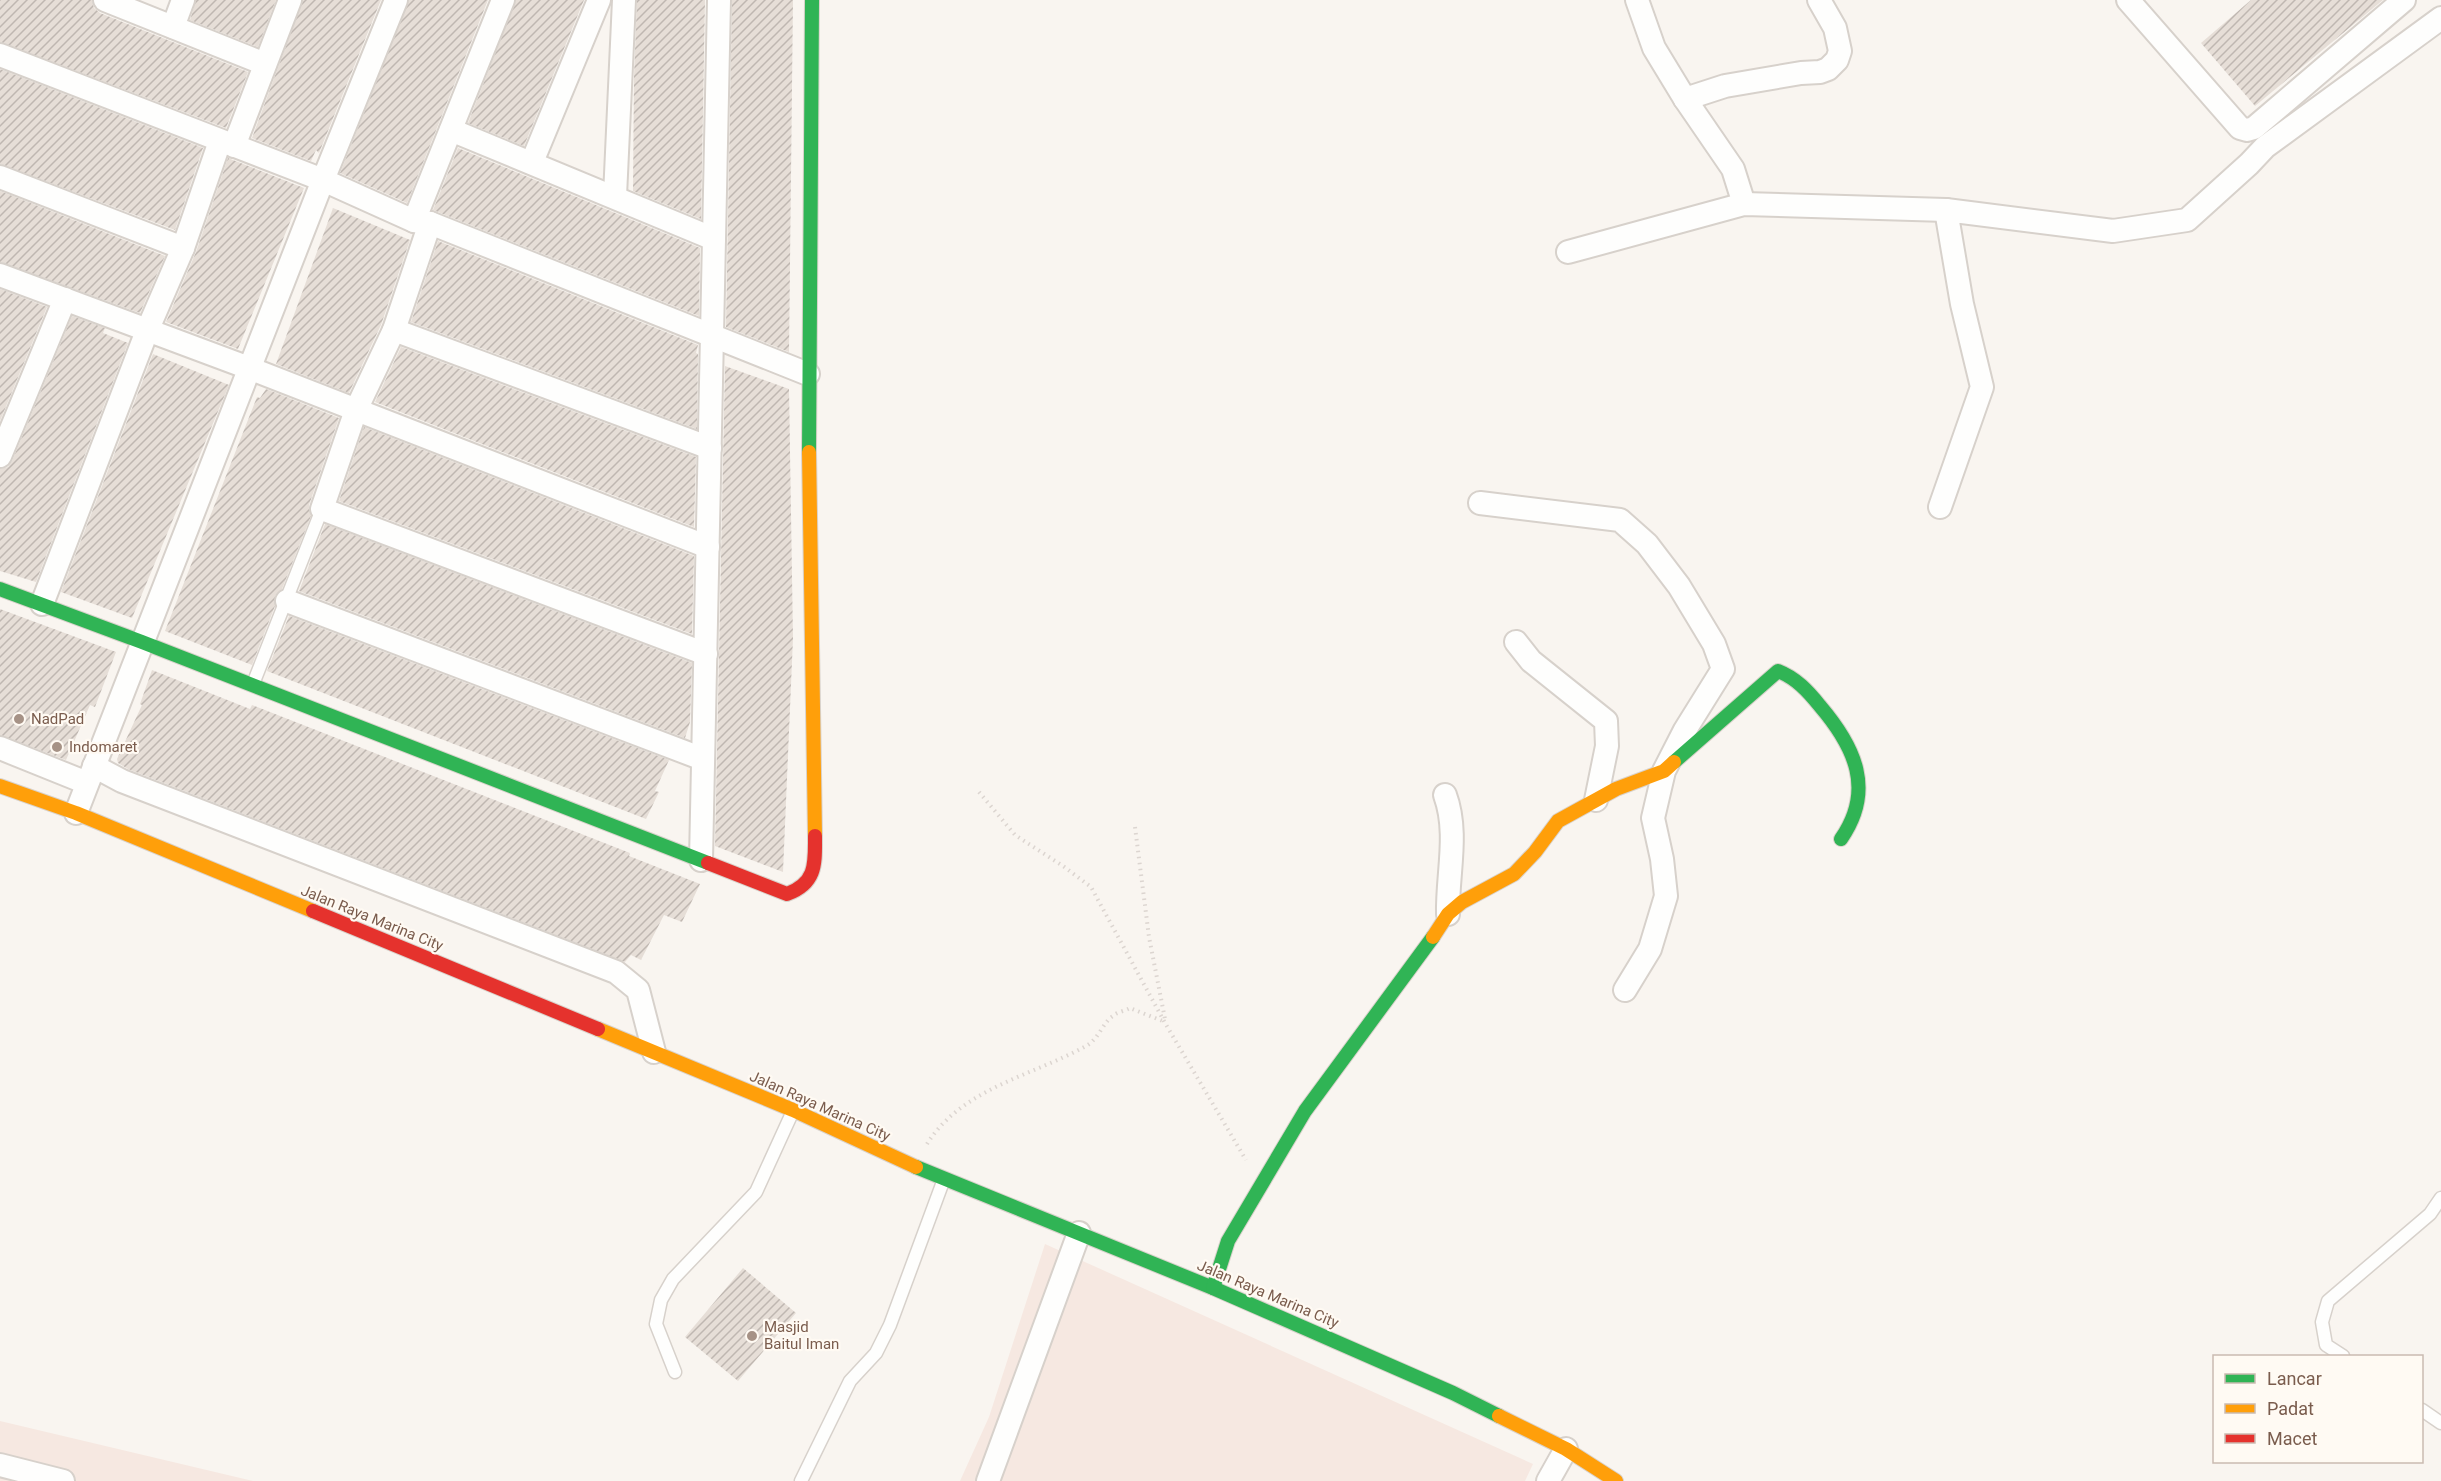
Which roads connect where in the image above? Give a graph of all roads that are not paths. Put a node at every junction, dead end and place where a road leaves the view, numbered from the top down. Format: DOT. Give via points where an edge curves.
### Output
graph roads {
  1 [pos="105,0"];
  2 [pos="183,0"];
  3 [pos="290,0"];
  4 [pos="396,0"];
  5 [pos="502,0"];
  6 [pos="599,0"];
  7 [pos="624,0"];
  8 [pos="719,0"];
  9 [pos="812,0"];
  10 [pos="1637,0"];
  11 [pos="1819,0"];
  12 [pos="2128,0"];
  13 [pos="2404,0"];
  14 [pos="2441,18"];
  15 [pos="173,27"];
  16 [pos="0,55"];
  17 [pos="265,64"];
  18 [pos="1685,99"];
  19 [pos="452,130"];
  20 [pos="227,143"];
  21 [pos="532,162"];
  22 [pos="0,177"];
  23 [pos="323,180"];
  24 [pos="615,196"];
  25 [pos="1744,204"];
  26 [pos="1946,210"];
  27 [pos="422,222"];
  28 [pos="714,239"];
  29 [pos="183,248"];
  30 [pos="1568,252"];
  31 [pos="0,275"];
  32 [pos="65,300"];
  33 [pos="394,330"];
  34 [pos="147,331"];
  35 [pos="712,336"];
  36 [pos="249,368"];
  37 [pos="808,374"];
  38 [pos="356,410"];
  39 [pos="710,448"];
  40 [pos="0,456"];
  41 [pos="1479,502"];
  42 [pos="1940,507"];
  43 [pos="322,508"];
  44 [pos="708,547"];
  45 [pos="0,589"];
  46 [pos="287,601"];
  47 [pos="42,604"];
  48 [pos="142,642"];
  49 [pos="1516,642"];
  50 [pos="706,654"];
  51 [pos="253,685"];
  52 [pos="0,748"];
  53 [pos="704,759"];
  54 [pos="1664,771"];
  55 [pos="91,775"];
  56 [pos="0,786"];
  57 [pos="1445,795"];
  58 [pos="1596,800"];
  59 [pos="76,813"];
  60 [pos="1841,839"];
  61 [pos="701,861"];
  62 [pos="1448,914"];
  63 [pos="1625,990"];
  64 [pos="654,1052"];
  65 [pos="793,1110"];
  66 [pos="944,1178"];
  67 [pos="2441,1198"];
  68 [pos="1079,1233"];
  69 [pos="1213,1288"];
  70 [pos="2341,1355"];
  71 [pos="675,1372"];
  72 [pos="2423,1411"];
  73 [pos="2441,1423"];
  74 [pos="1566,1449"];
  75 [pos="0,1465"];
  76 [pos="63,1481"];
  77 [pos="801,1481"];
  78 [pos="987,1481"];
  79 [pos="1548,1481"];
  80 [pos="1616,1481"];
  1 -- 15 [label="street"];
  2 -- 15 [label="street"];
  3 -- 17 [label="street"];
  4 -- 23 [label="street"];
  5 -- 19 [label="street"];
  6 -- 21 [label="street"];
  7 -- 24 [label="street"];
  8 -- 28 [label="street"];
  9 -- 37 [label="street"];
  10 -- 18 [label="street" via="1654,48"];
  11 -- 18 [label="street" via="1835,28 1840,51 1828,69 1725,86"];
  12 -- 13 [label="street" via="2240,128 2247,130"];
  14 -- 26 [label="street" via="2265,147 2187,220 2113,231"];
  15 -- 17 [label="street"];
  16 -- 20 [label="street"];
  17 -- 20 [label="street"];
  18 -- 25 [label="street" via="1733,169"];
  19 -- 21 [label="street"];
  19 -- 27 [label="street"];
  20 -- 23 [label="street"];
  20 -- 29 [label="street"];
  21 -- 24 [label="street"];
  22 -- 29 [label="street"];
  23 -- 27 [label="street"];
  23 -- 36 [label="street"];
  24 -- 28 [label="street"];
  25 -- 26 [label="street"];
  25 -- 30 [label="street"];
  26 -- 42 [label="street" via="1962,304 1982,387"];
  27 -- 33 [label="street"];
  27 -- 35 [label="street"];
  28 -- 35 [label="street"];
  29 -- 34 [label="street"];
  31 -- 32 [label="street"];
  32 -- 34 [label="street"];
  32 -- 40 [label="street"];
  33 -- 38 [label="street"];
  33 -- 39 [label="street"];
  34 -- 36 [label="street"];
  34 -- 47 [label="street"];
  35 -- 37 [label="street"];
  35 -- 39 [label="street"];
  36 -- 38 [label="street"];
  36 -- 48 [label="street"];
  37 -- 61 [label="street" via="815,866 805,885 787,894"];
  38 -- 43 [label="street"];
  38 -- 44 [label="street"];
  39 -- 44 [label="street"];
  41 -- 54 [label="street" via="1620,520 1647,544 1679,586 1714,644 1723,669 1684,730"];
  43 -- 46 [label="lane"];
  43 -- 50 [label="street"];
  44 -- 50 [label="street"];
  45 -- 47 [label="street"];
  46 -- 51 [label="lane"];
  46 -- 53 [label="street"];
  47 -- 48 [label="street"];
  48 -- 51 [label="street"];
  48 -- 55 [label="street"];
  49 -- 58 [label="street" via="1531,661 1606,721 1607,746"];
  50 -- 53 [label="street"];
  51 -- 61 [label="street"];
  52 -- 55 [label="street"];
  53 -- 61 [label="street"];
  54 -- 58 [label="street"];
  54 -- 60 [label="street" via="1771,676 1778,672 1791,675 1836,722 1851,748 1859,786 1854,819"];
  54 -- 63 [label="street" via="1653,818 1666,896 1650,949"];
  55 -- 59 [label="street"];
  55 -- 64 [label="street" via="122,781 616,972 638,990"];
  56 -- 59 [label="street, Jalan Raya Marina City"];
  57 -- 62 [label="street" via="1453,830"];
  58 -- 62 [label="street" via="1558,821 1514,874 1462,902"];
  59 -- 64 [label="street, Jalan Raya Marina City"];
  62 -- 69 [label="street" via="1305,1111 1228,1241"];
  64 -- 65 [label="street, Jalan Raya Marina City"];
  65 -- 66 [label="street, Jalan Raya Marina City"];
  65 -- 71 [label="lane" via="756,1192 673,1279 661,1300 656,1324"];
  66 -- 68 [label="street, Jalan Raya Marina City"];
  66 -- 77 [label="lane" via="890,1325 876,1353 850,1381"];
  67 -- 70 [label="lane" via="2430,1214 2328,1301 2322,1322 2326,1345"];
  68 -- 69 [label="street, Jalan Raya Marina City"];
  68 -- 78 [label="street"];
  69 -- 74 [label="street, Jalan Raya Marina City" via="1453,1393"];
  72 -- 73 [label="lane"];
  74 -- 79 [label="street"];
  74 -- 80 [label="street, Jalan Raya Marina City"];
  75 -- 76 [label="street"];
}
